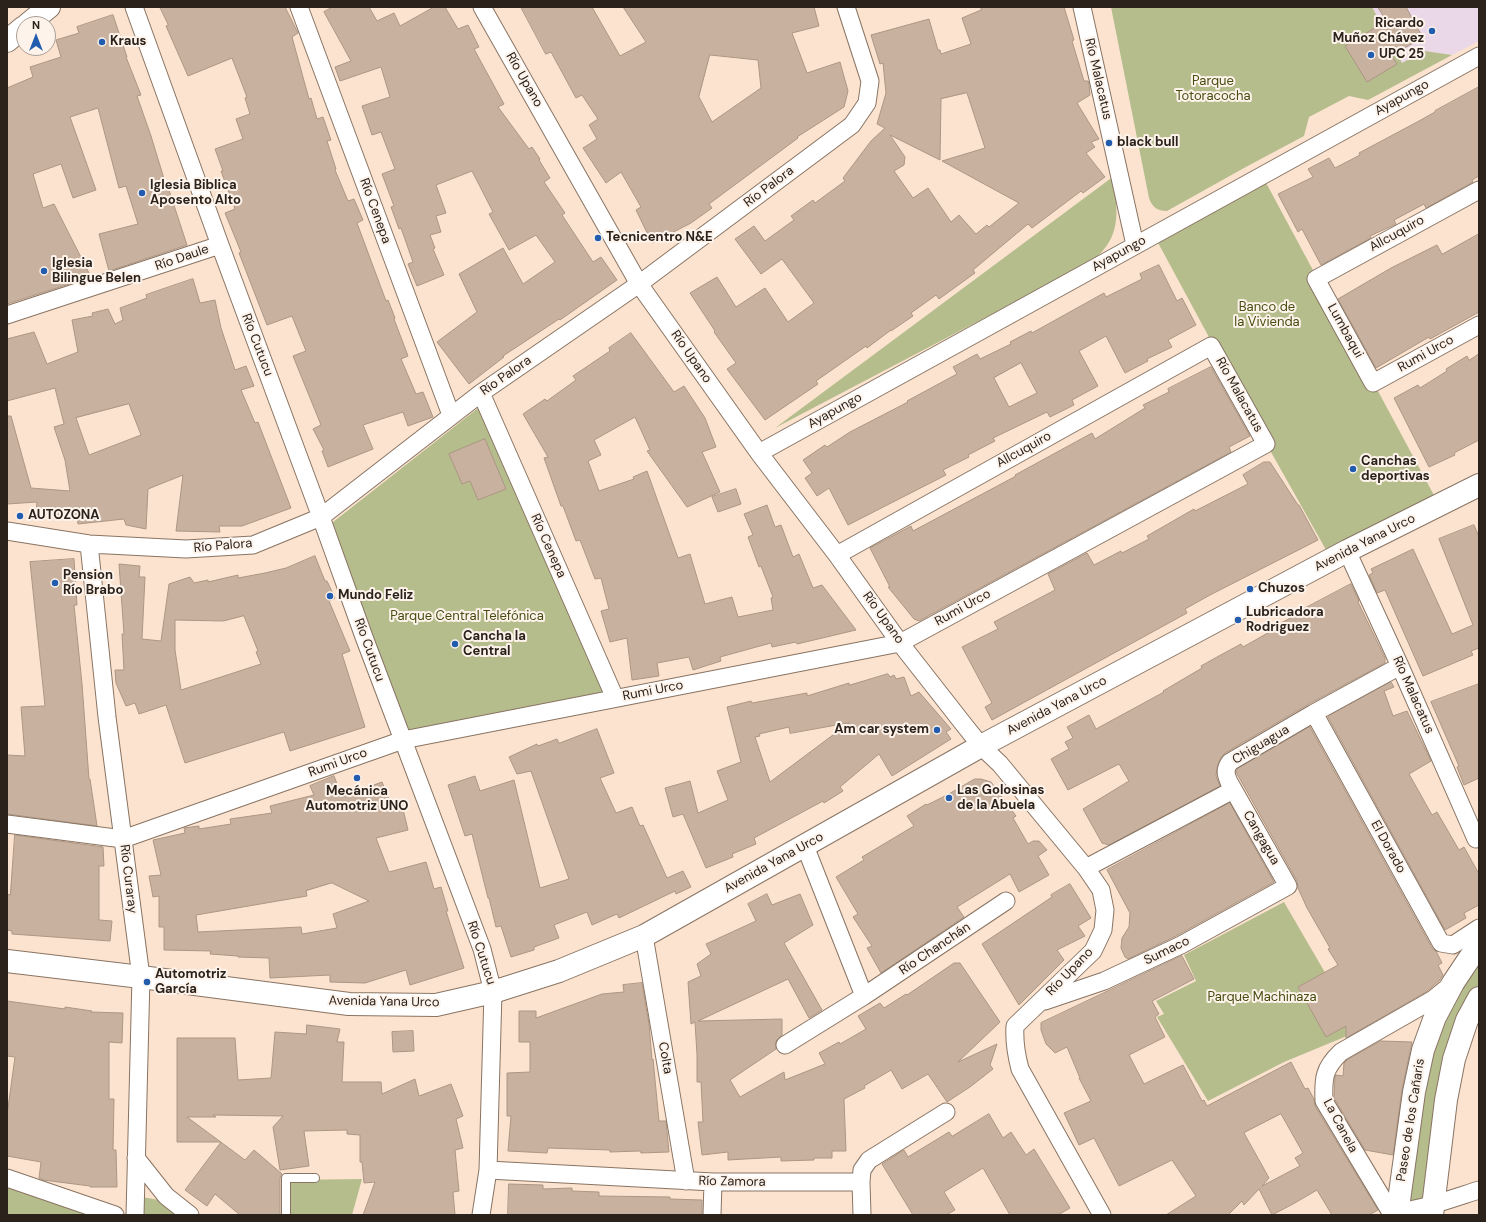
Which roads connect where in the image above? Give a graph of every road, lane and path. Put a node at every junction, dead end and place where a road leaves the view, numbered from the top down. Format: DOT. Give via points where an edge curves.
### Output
graph roads {
  1 [pos="48,7"];
  2 [pos="134,7"];
  3 [pos="299,7"];
  4 [pos="482,7"];
  5 [pos="846,7"];
  6 [pos="1082,7"];
  7 [pos="37,16"];
  8 [pos="16,34"];
  9 [pos="7,41"];
  10 [pos="1479,56"];
  11 [pos="1479,190"];
  12 [pos="220,245"];
  13 [pos="1135,245"];
  14 [pos="1316,279"];
  15 [pos="639,284"];
  16 [pos="7,315"];
  17 [pos="1479,326"];
  18 [pos="1211,346"];
  19 [pos="1373,383"];
  20 [pos="481,393"];
  21 [pos="451,415"];
  22 [pos="1266,444"];
  23 [pos="759,453"];
  24 [pos="1477,491"];
  25 [pos="321,517"];
  26 [pos="7,531"];
  27 [pos="89,544"];
  28 [pos="1347,551"];
  29 [pos="837,555"];
  30 [pos="900,643"];
  31 [pos="1400,666"];
  32 [pos="615,698"];
  33 [pos="1314,713"];
  34 [pos="403,740"];
  35 [pos="981,746"];
  36 [pos="1233,790"];
  37 [pos="7,824"];
  38 [pos="123,839"];
  39 [pos="1476,839"];
  40 [pos="805,846"];
  41 [pos="1086,868"];
  42 [pos="1288,886"];
  43 [pos="1006,901"];
  44 [pos="1479,928"];
  45 [pos="644,936"];
  46 [pos="1479,944"];
  47 [pos="7,961"];
  48 [pos="141,977"];
  49 [pos="1453,983"];
  50 [pos="494,992"];
  51 [pos="864,996"];
  52 [pos="1479,998"];
  53 [pos="1041,1002"];
  54 [pos="785,1044"];
  55 [pos="946,1112"];
  56 [pos="136,1158"];
  57 [pos="488,1170"];
  58 [pos="7,1178"];
  59 [pos="315,1178"];
  60 [pos="686,1181"];
  61 [pos="713,1182"];
  62 [pos="860,1182"];
  63 [pos="1479,1190"];
  64 [pos="1433,1209"];
  65 [pos="1397,1214"];
  66 [pos="115,1215"];
  67 [pos="135,1215"];
  68 [pos="190,1215"];
  69 [pos="286,1215"];
  70 [pos="481,1215"];
  71 [pos="712,1215"];
  72 [pos="862,1215"];
  73 [pos="1102,1215"];
  1 -- 7 [label="street"];
  2 -- 12 [label="street, Río Cutucu"];
  3 -- 21 [label="street, Río Cenepa"];
  4 -- 15 [label="street, Río Upano"];
  5 -- 15 [label="street, Río Palora" via="870,81 867,103 852,125"];
  6 -- 13 [label="street, Río Malacatus"];
  8 -- 9 [label="street"];
  10 -- 13 [label="street, Ayapungo"];
  11 -- 14 [label="street, Allcuquiro"];
  12 -- 16 [label="street, Río Daule"];
  12 -- 25 [label="street, Río Cutucu"];
  13 -- 23 [label="street, Ayapungo"];
  14 -- 19 [label="street, Lumbaqui"];
  15 -- 20 [label="street, Río Palora"];
  15 -- 23 [label="street, Río Upano"];
  17 -- 19 [label="street, Rumi Urco"];
  18 -- 22 [label="street, Río Malacatus"];
  18 -- 29 [label="street, Allcuquiro"];
  20 -- 21 [label="street, Río Palora"];
  20 -- 32 [label="street, Río Cenepa"];
  21 -- 25 [label="street, Río Palora"];
  22 -- 30 [label="street, Rumi Urco"];
  23 -- 29 [label="street, Río Upano"];
  24 -- 28 [label="street, Avenida Yana Urco"];
  25 -- 27 [label="street, Río Palora" via="254,545 186,549"];
  25 -- 34 [label="street, Río Cutucu"];
  26 -- 27 [label="street, Río Palora"];
  27 -- 38 [label="street, Río Curaray" via="105,702"];
  28 -- 31 [label="street, Río Malacatus"];
  28 -- 35 [label="street, Avenida Yana Urco"];
  29 -- 30 [label="street, Río Upano"];
  30 -- 32 [label="street, Rumi Urco"];
  30 -- 35 [label="street, Río Upano"];
  31 -- 33 [label="street, Chiguagua"];
  31 -- 39 [label="street, Río Malacatus"];
  32 -- 34 [label="street, Rumi Urco"];
  33 -- 36 [label="street, Chiguagua" via="1230,762 1226,768 1226,775"];
  33 -- 44 [label="street, El Dorado" via="1441,943 1453,945"];
  34 -- 38 [label="street, Rumi Urco"];
  34 -- 50 [label="street, Río Cutucu" via="482,949"];
  35 -- 40 [label="street, Avenida Yana Urco"];
  35 -- 41 [label="street, Río Upano" via="1000,764"];
  36 -- 41 [label="street"];
  36 -- 42 [label="street, Cangagua"];
  37 -- 38 [label="street, Rumi Urco"];
  38 -- 48 [label="street, Río Curaray"];
  40 -- 45 [label="street, Avenida Yana Urco"];
  40 -- 51 [label="street"];
  41 -- 53 [label="street, Río Upano" via="1102,890 1105,910 1103,930 1093,951"];
  42 -- 53 [label="street, Sumaco" via="1181,944 1104,981"];
  43 -- 51 [label="street, Río Chanchán"];
  45 -- 50 [label="street, Avenida Yana Urco" via="559,971"];
  45 -- 60 [label="street, Colta"];
  46 -- 49 [label="street, Paseo de los Cañaris"];
  47 -- 48 [label="street, Avenida Yana Urco"];
  48 -- 50 [label="street, Avenida Yana Urco" via="349,1004 436,1006"];
  48 -- 56 [label="street, Río Curaray"];
  49 -- 65 [label="street, Paseo de los Cañaris" via="1435,1017 1423,1050 1414,1092"];
  49 -- 65 [label="street, La Canela" via="1432,1000 1341,1052 1331,1062 1325,1074 1324,1101 1384,1203 1390,1211"];
  50 -- 57 [label="street, Río Cutucu"];
  51 -- 54 [label="street, Río Chanchán"];
  52 -- 64 [label="street" via="1467,1020 1454,1059 1446,1100"];
  53 -- 73 [label="street, Río Upano" via="1015,1026 1014,1040 1020,1069"];
  55 -- 62 [label="street" via="870,1160 862,1170"];
  56 -- 67 [label="street, Río Curaray"];
  56 -- 68 [label="street" via="166,1196"];
  57 -- 60 [label="street, Río Zamora"];
  57 -- 70 [label="street, Río Cutucu"];
  58 -- 66 [label="street"];
  59 -- 69 [label="lane" via="286,1178"];
  60 -- 61 [label="street, Río Zamora"];
  61 -- 62 [label="street, Río Zamora"];
  61 -- 71 [label="street"];
  62 -- 72 [label="street"];
  63 -- 64 [label="street"];
  64 -- 65 [label="street"];
}
